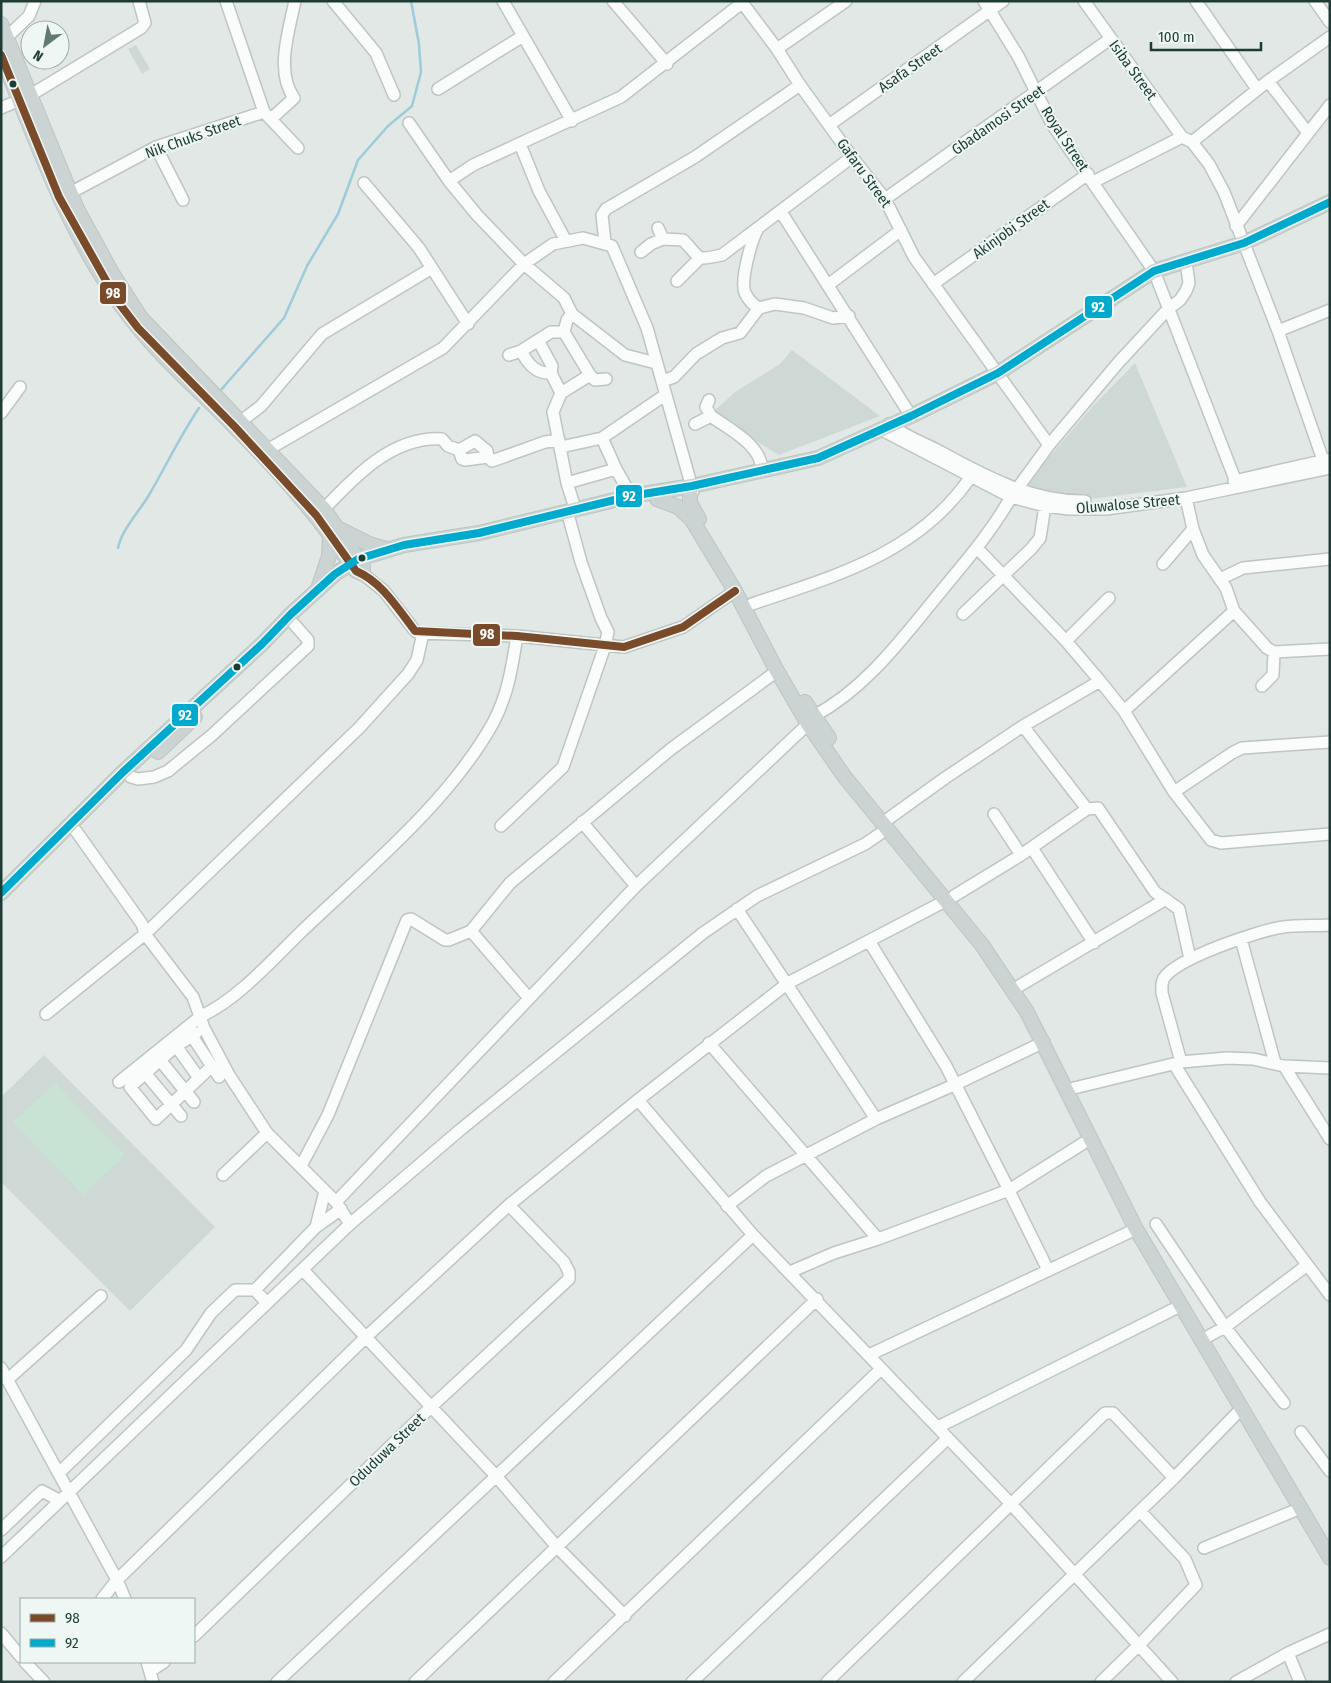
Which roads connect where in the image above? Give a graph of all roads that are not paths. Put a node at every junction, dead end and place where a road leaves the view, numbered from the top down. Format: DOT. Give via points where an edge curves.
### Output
graph roads {
  1 [pos="35,1"];
  2 [pos="140,1"];
  3 [pos="226,1"];
  4 [pos="295,1"];
  5 [pos="333,1"];
  6 [pos="503,1"];
  7 [pos="613,1"];
  8 [pos="846,1"];
  9 [pos="984,1"];
  10 [pos="1003,1"];
  11 [pos="1084,1"];
  12 [pos="1196,1"];
  13 [pos="1315,1"];
  14 [pos="742,2"];
  15 [pos="990,12"];
  16 [pos="1330,22"];
  17 [pos="1,24"];
  18 [pos="523,36"];
  19 [pos="1330,37"];
  20 [pos="6,38"];
  21 [pos="1110,39"];
  22 [pos="777,49"];
  23 [pos="1,55"];
  24 [pos="667,64"];
  25 [pos="1268,81"];
  26 [pos="800,85"];
  27 [pos="438,89"];
  28 [pos="1257,90"];
  29 [pos="1036,93"];
  30 [pos="394,95"];
  31 [pos="25,99"];
  32 [pos="1330,105"];
  33 [pos="1,108"];
  34 [pos="267,115"];
  35 [pos="572,120"];
  36 [pos="409,123"];
  37 [pos="829,125"];
  38 [pos="1308,133"];
  39 [pos="1187,140"];
  40 [pos="520,144"];
  41 [pos="156,147"];
  42 [pos="298,148"];
  43 [pos="852,157"];
  44 [pos="1091,178"];
  45 [pos="449,181"];
  46 [pos="364,183"];
  47 [pos="70,193"];
  48 [pos="885,199"];
  49 [pos="183,200"];
  50 [pos="1330,202"];
  51 [pos="781,212"];
  52 [pos="76,219"];
  53 [pos="1236,226"];
  54 [pos="658,228"];
  55 [pos="758,228"];
  56 [pos="901,230"];
  57 [pos="663,239"];
  58 [pos="566,241"];
  59 [pos="604,242"];
  60 [pos="1244,243"];
  61 [pos="641,252"];
  62 [pos="700,258"];
  63 [pos="1186,262"];
  64 [pos="524,264"];
  65 [pos="432,268"];
  66 [pos="1154,271"];
  67 [pos="677,281"];
  68 [pos="933,284"];
  69 [pos="828,285"];
  70 [pos="759,308"];
  71 [pos="1168,309"];
  72 [pos="1330,310"];
  73 [pos="572,314"];
  74 [pos="849,316"];
  75 [pos="468,324"];
  76 [pos="1278,331"];
  77 [pos="564,332"];
  78 [pos="538,340"];
  79 [pos="521,351"];
  80 [pos="509,355"];
  81 [pos="656,363"];
  82 [pos="551,373"];
  83 [pos="998,373"];
  84 [pos="590,375"];
  85 [pos="606,379"];
  86 [pos="662,381"];
  87 [pos="20,387"];
  88 [pos="561,393"];
  89 [pos="665,395"];
  90 [pos="709,400"];
  91 [pos="1,413"];
  92 [pos="711,416"];
  93 [pos="240,422"];
  94 [pos="696,424"];
  95 [pos="894,425"];
  96 [pos="602,438"];
  97 [pos="560,444"];
  98 [pos="1049,445"];
  99 [pos="269,449"];
  100 [pos="459,450"];
  101 [pos="488,457"];
  102 [pos="1328,462"];
  103 [pos="616,470"];
  104 [pos="762,471"];
  105 [pos="970,478"];
  106 [pos="567,484"];
  107 [pos="1237,484"];
  108 [pos="1014,493"];
  109 [pos="685,494"];
  110 [pos="631,496"];
  111 [pos="1186,498"];
  112 [pos="1044,506"];
  113 [pos="324,509"];
  114 [pos="572,513"];
  115 [pos="1193,529"];
  116 [pos="334,531"];
  117 [pos="977,548"];
  118 [pos="386,549"];
  119 [pos="1330,559"];
  120 [pos="1163,564"];
  121 [pos="358,567"];
  122 [pos="1004,575"];
  123 [pos="1220,579"];
  124 [pos="317,590"];
  125 [pos="736,591"];
  126 [pos="1109,598"];
  127 [pos="752,604"];
  128 [pos="1234,611"];
  129 [pos="963,614"];
  130 [pos="294,624"];
  131 [pos="423,633"];
  132 [pos="517,636"];
  133 [pos="1066,641"];
  134 [pos="605,646"];
  135 [pos="1330,649"];
  136 [pos="1274,652"];
  137 [pos="777,671"];
  138 [pos="1100,682"];
  139 [pos="1262,686"];
  140 [pos="1124,710"];
  141 [pos="811,720"];
  142 [pos="1022,726"];
  143 [pos="1330,742"];
  144 [pos="131,777"];
  145 [pos="1174,792"];
  146 [pos="1087,810"];
  147 [pos="994,814"];
  148 [pos="582,822"];
  149 [pos="887,824"];
  150 [pos="501,826"];
  151 [pos="76,831"];
  152 [pos="1330,834"];
  153 [pos="56,845"];
  154 [pos="1032,848"];
  155 [pos="1021,855"];
  156 [pos="636,886"];
  157 [pos="1,892"];
  158 [pos="950,898"];
  159 [pos="1166,899"];
  160 [pos="1,904"];
  161 [pos="737,909"];
  162 [pos="1330,924"];
  163 [pos="471,932"];
  164 [pos="145,934"];
  165 [pos="1241,939"];
  166 [pos="868,942"];
  167 [pos="1094,943"];
  168 [pos="1190,959"];
  169 [pos="998,960"];
  170 [pos="788,983"];
  171 [pos="1019,986"];
  172 [pos="528,997"];
  173 [pos="46,1014"];
  174 [pos="202,1022"];
  175 [pos="192,1036"];
  176 [pos="1044,1042"];
  177 [pos="709,1043"];
  178 [pos="176,1046"];
  179 [pos="160,1060"];
  180 [pos="1178,1063"];
  181 [pos="1280,1064"];
  182 [pos="212,1066"];
  183 [pos="1330,1068"];
  184 [pos="145,1073"];
  185 [pos="219,1077"];
  186 [pos="199,1078"];
  187 [pos="119,1082"];
  188 [pos="954,1085"];
  189 [pos="1074,1088"];
  190 [pos="186,1091"];
  191 [pos="638,1100"];
  192 [pos="194,1102"];
  193 [pos="172,1104"];
  194 [pos="181,1116"];
  195 [pos="876,1119"];
  196 [pos="267,1133"];
  197 [pos="1090,1138"];
  198 [pos="1330,1139"];
  199 [pos="804,1156"];
  200 [pos="301,1166"];
  201 [pos="223,1175"];
  202 [pos="325,1191"];
  203 [pos="1010,1192"];
  204 [pos="509,1204"];
  205 [pos="338,1206"];
  206 [pos="727,1206"];
  207 [pos="350,1224"];
  208 [pos="1156,1224"];
  209 [pos="316,1227"];
  210 [pos="1136,1229"];
  211 [pos="753,1235"];
  212 [pos="878,1239"];
  213 [pos="1306,1266"];
  214 [pos="303,1270"];
  215 [pos="1048,1270"];
  216 [pos="790,1272"];
  217 [pos="255,1290"];
  218 [pos="1330,1295"];
  219 [pos="101,1296"];
  220 [pos="816,1299"];
  221 [pos="267,1303"];
  222 [pos="1180,1306"];
  223 [pos="1225,1327"];
  224 [pos="366,1337"];
  225 [pos="1207,1337"];
  226 [pos="869,1355"];
  227 [pos="1,1368"];
  228 [pos="880,1369"];
  229 [pos="7,1380"];
  230 [pos="1284,1403"];
  231 [pos="431,1407"];
  232 [pos="1242,1408"];
  233 [pos="938,1427"];
  234 [pos="1301,1432"];
  235 [pos="948,1438"];
  236 [pos="1330,1471"];
  237 [pos="59,1473"];
  238 [pos="496,1476"];
  239 [pos="1174,1478"];
  240 [pos="69,1490"];
  241 [pos="59,1500"];
  242 [pos="1012,1504"];
  243 [pos="1301,1508"];
  244 [pos="1140,1511"];
  245 [pos="1,1530"];
  246 [pos="1330,1540"];
  247 [pos="557,1547"];
  248 [pos="1204,1548"];
  249 [pos="1,1557"];
  250 [pos="1330,1558"];
  251 [pos="1076,1574"];
  252 [pos="117,1580"];
  253 [pos="103,1598"];
  254 [pos="124,1598"];
  255 [pos="625,1616"];
  256 [pos="1,1633"];
  257 [pos="1330,1634"];
  258 [pos="195,1635"];
  259 [pos="1140,1644"];
  260 [pos="1288,1653"];
  261 [pos="20,1654"];
  262 [pos="28,1663"];
  263 [pos="162,1663"];
  264 [pos="150,1671"];
  265 [pos="558,1680"];
  266 [pos="44,1682"];
  267 [pos="277,1682"];
  268 [pos="415,1682"];
  269 [pos="692,1682"];
  270 [pos="827,1682"];
  271 [pos="963,1682"];
  272 [pos="1100,1682"];
  273 [pos="1172,1682"];
  274 [pos="1236,1682"];
  275 [pos="1300,1682"];
  1 -- 20 [label="street" via="29,16"];
  2 -- 31 [label="street" via="145,22 141,28"];
  3 -- 34 [label="street"];
  4 -- 34 [label="street" via="284,73 294,98"];
  5 -- 30 [label="street" via="376,53"];
  6 -- 18 [label="street"];
  7 -- 24 [label="street"];
  8 -- 22 [label="street"];
  9 -- 15 [label="street, Royal Street"];
  10 -- 15 [label="street, Asafa Street"];
  11 -- 21 [label="street, Isiba Street"];
  12 -- 28 [label="street"];
  13 -- 16 [label="street"];
  14 -- 22 [label="street, Gafaru Street"];
  14 -- 24 [label="street"];
  15 -- 29 [label="street, Royal Street" via="1018,56"];
  15 -- 37 [label="street, Asafa Street"];
  17 -- 20 [label="main road"];
  18 -- 27 [label="street"];
  18 -- 35 [label="street"];
  19 -- 25 [label="street, Akinjobi Street"];
  20 -- 31 [label="main road"];
  21 -- 29 [label="street, Gbadamosi Street"];
  21 -- 39 [label="street, Isiba Street"];
  22 -- 26 [label="street, Gafaru Street"];
  23 -- 31 [label="main road"];
  24 -- 35 [label="street" via="621,97"];
  25 -- 28 [label="street, Akinjobi Street"];
  25 -- 38 [label="street"];
  26 -- 37 [label="street, Gafaru Street"];
  26 -- 59 [label="street" via="694,157 606,209 602,215"];
  28 -- 39 [label="street, Akinjobi Street"];
  29 -- 44 [label="street, Royal Street" via="1052,124"];
  29 -- 48 [label="street, Gbadamosi Street"];
  31 -- 33 [label="street"];
  31 -- 47 [label="main road"];
  31 -- 52 [label="main road"];
  32 -- 38 [label="street"];
  34 -- 41 [label="street, Nik Chuks Street"];
  34 -- 42 [label="street"];
  35 -- 40 [label="street"];
  36 -- 45 [label="street"];
  37 -- 43 [label="street, Gafaru Street"];
  38 -- 53 [label="street"];
  39 -- 44 [label="street, Akinjobi Street"];
  39 -- 53 [label="street, Isiba Street" via="1209,164 1224,192"];
  40 -- 45 [label="street"];
  40 -- 58 [label="street" via="539,190"];
  41 -- 47 [label="street, Nik Chuks Street"];
  41 -- 49 [label="street"];
  43 -- 48 [label="street, Gafaru Street"];
  43 -- 51 [label="street"];
  44 -- 66 [label="street, Royal Street"];
  44 -- 68 [label="street, Akinjobi Street"];
  45 -- 64 [label="street"];
  46 -- 65 [label="street"];
  47 -- 52 [label="main road"];
  48 -- 56 [label="street, Gafaru Street"];
  50 -- 60 [label="main road"];
  51 -- 55 [label="street"];
  51 -- 69 [label="street"];
  52 -- 93 [label="main road" via="141,318"];
  52 -- 116 [label="main road" via="114,295 138,328"];
  53 -- 60 [label="street, Isiba Street"];
  54 -- 57 [label="street"];
  55 -- 62 [label="street" via="722,255 704,260"];
  55 -- 70 [label="street" via="751,242 744,284 745,292"];
  56 -- 68 [label="street, Gafaru Street" via="914,257"];
  56 -- 69 [label="street"];
  57 -- 61 [label="street"];
  57 -- 62 [label="street" via="683,240"];
  58 -- 59 [label="street" via="583,238"];
  58 -- 64 [label="street" via="553,244"];
  59 -- 81 [label="street" via="612,246 647,328"];
  60 -- 63 [label="main road"];
  60 -- 76 [label="street, Isiba Street"];
  62 -- 67 [label="street"];
  63 -- 66 [label="main road"];
  63 -- 71 [label="street" via="1186,292"];
  64 -- 73 [label="street" via="564,298"];
  64 -- 75 [label="street"];
  65 -- 75 [label="street"];
  65 -- 93 [label="street" via="322,334 260,406"];
  66 -- 71 [label="street, Royal Street"];
  66 -- 83 [label="main road"];
  68 -- 83 [label="street, Gafaru Street"];
  69 -- 74 [label="street"];
  70 -- 74 [label="street" via="775,304 804,308 833,318"];
  70 -- 86 [label="street" via="740,333 722,338 701,350 674,377"];
  71 -- 98 [label="street"];
  71 -- 107 [label="street, Royal Street"];
  72 -- 76 [label="street"];
  73 -- 77 [label="street"];
  73 -- 81 [label="street" via="624,354"];
  74 -- 95 [label="street"];
  75 -- 99 [label="street" via="443,348"];
  76 -- 102 [label="street, Isiba Street"];
  77 -- 78 [label="street" via="550,332"];
  77 -- 84 [label="street"];
  78 -- 79 [label="street"];
  78 -- 82 [label="street" via="552,366"];
  79 -- 80 [label="street"];
  79 -- 82 [label="street" via="534,369 541,374"];
  81 -- 86 [label="street"];
  82 -- 88 [label="street"];
  83 -- 95 [label="main road"];
  83 -- 98 [label="street, Gafaru Street"];
  84 -- 85 [label="street" via="595,380"];
  84 -- 88 [label="street"];
  86 -- 89 [label="street"];
  87 -- 91 [label="street"];
  88 -- 97 [label="street" via="554,412"];
  89 -- 96 [label="street"];
  89 -- 109 [label="street"];
  90 -- 92 [label="street" via="706,407"];
  92 -- 94 [label="street"];
  92 -- 104 [label="street" via="759,454"];
  93 -- 99 [label="main road"];
  95 -- 104 [label="main road" via="818,458"];
  95 -- 105 [label="street, Oluwalose Street"];
  95 -- 108 [label="street, Oluwalose Street"];
  95 -- 109 [label="main road" via="805,466"];
  96 -- 97 [label="street"];
  96 -- 103 [label="street"];
  97 -- 101 [label="street" via="546,442 496,460"];
  97 -- 106 [label="street"];
  98 -- 108 [label="street"];
  99 -- 113 [label="main road"];
  100 -- 101 [label="street" via="465,460"];
  100 -- 101 [label="street" via="475,441 487,451"];
  100 -- 113 [label="street" via="435,438 390,451 372,463"];
  102 -- 107 [label="street, Oluwalose Street"];
  103 -- 106 [label="street"];
  103 -- 110 [label="street"];
  104 -- 109 [label="main road"];
  105 -- 108 [label="street, Oluwalose Street"];
  105 -- 127 [label="street" via="934,517 878,558 847,572"];
  106 -- 114 [label="street"];
  107 -- 108 [label="street, Oluwalose Street" via="1107,501 1071,502"];
  107 -- 111 [label="street, Oluwalose Street"];
  108 -- 112 [label="street, Oluwalose Street"];
  108 -- 117 [label="street"];
  109 -- 110 [label="main road"];
  109 -- 114 [label="main road"];
  109 -- 125 [label="main road" via="692,520"];
  109 -- 127 [label="main road"];
  110 -- 114 [label="main road"];
  111 -- 112 [label="street, Oluwalose Street" via="1106,509"];
  111 -- 115 [label="street"];
  112 -- 122 [label="street" via="1040,538"];
  113 -- 116 [label="main road"];
  114 -- 118 [label="main road"];
  114 -- 121 [label="main road" via="482,540 406,552"];
  114 -- 134 [label="street" via="581,562 608,632"];
  115 -- 120 [label="street"];
  115 -- 123 [label="street" via="1203,555"];
  116 -- 118 [label="main road"];
  116 -- 121 [label="main road"];
  116 -- 124 [label="main road" via="326,568"];
  117 -- 122 [label="street"];
  117 -- 141 [label="street" via="870,675"];
  118 -- 121 [label="main road"];
  119 -- 123 [label="street" via="1243,568"];
  121 -- 124 [label="main road" via="335,574"];
  121 -- 130 [label="main road" via="336,583"];
  121 -- 131 [label="street" via="384,591 415,631"];
  122 -- 129 [label="street"];
  122 -- 133 [label="street"];
  123 -- 128 [label="street"];
  124 -- 153 [label="main road" via="167,730"];
  125 -- 134 [label="street" via="683,627 624,647"];
  125 -- 137 [label="main road"];
  126 -- 133 [label="street"];
  127 -- 141 [label="main road"];
  128 -- 136 [label="street"];
  128 -- 140 [label="street"];
  130 -- 144 [label="main road"];
  130 -- 144 [label="street" via="308,640 308,646 168,771 154,777"];
  131 -- 132 [label="street"];
  131 -- 164 [label="street" via="417,660 408,674 366,721"];
  132 -- 134 [label="street"];
  132 -- 174 [label="street" via="509,686 493,722 440,794 375,864"];
  133 -- 138 [label="street"];
  134 -- 150 [label="street" via="563,767"];
  135 -- 136 [label="street"];
  136 -- 139 [label="street" via="1273,675"];
  137 -- 141 [label="main road"];
  137 -- 148 [label="street" via="671,749"];
  138 -- 140 [label="street"];
  138 -- 142 [label="street"];
  140 -- 145 [label="street"];
  141 -- 149 [label="main road"];
  141 -- 156 [label="street"];
  142 -- 146 [label="street"];
  142 -- 149 [label="street" via="945,778"];
  143 -- 145 [label="street" via="1242,748"];
  144 -- 151 [label="main road"];
  145 -- 152 [label="street" via="1216,843"];
  146 -- 154 [label="street"];
  146 -- 159 [label="street" via="1098,808 1102,811 1152,889"];
  147 -- 155 [label="street"];
  148 -- 156 [label="street"];
  148 -- 163 [label="street" via="510,883"];
  149 -- 158 [label="main road"];
  149 -- 161 [label="street" via="865,844 756,896"];
  151 -- 153 [label="main road"];
  151 -- 164 [label="street" via="142,924"];
  153 -- 157 [label="main road"];
  153 -- 160 [label="main road"];
  154 -- 155 [label="street"];
  154 -- 167 [label="street"];
  155 -- 158 [label="street"];
  156 -- 172 [label="street"];
  158 -- 166 [label="street"];
  158 -- 169 [label="main road"];
  159 -- 167 [label="street"];
  159 -- 168 [label="street" via="1180,912"];
  161 -- 170 [label="street"];
  161 -- 207 [label="street" via="460,1130"];
  162 -- 165 [label="street" via="1282,927"];
  163 -- 172 [label="street"];
  163 -- 200 [label="street" via="445,940 411,919 407,920 328,1114"];
  164 -- 173 [label="street"];
  164 -- 174 [label="street" via="193,997"];
  165 -- 168 [label="street"];
  165 -- 181 [label="street"];
  166 -- 170 [label="street"];
  166 -- 188 [label="street" via="946,1066"];
  167 -- 171 [label="street"];
  168 -- 180 [label="street" via="1168,974 1162,988"];
  169 -- 171 [label="main road"];
  169 -- 176 [label="main road"];
  170 -- 177 [label="street"];
  170 -- 195 [label="street"];
  171 -- 189 [label="main road" via="1048,1034"];
  172 -- 205 [label="street"];
  174 -- 175 [label="street"];
  174 -- 187 [label="street"];
  174 -- 196 [label="street" via="229,1075"];
  175 -- 178 [label="street"];
  175 -- 182 [label="street"];
  176 -- 188 [label="street"];
  176 -- 197 [label="main road"];
  177 -- 191 [label="street"];
  177 -- 199 [label="street"];
  178 -- 179 [label="street"];
  178 -- 186 [label="street"];
  179 -- 184 [label="street"];
  179 -- 190 [label="street"];
  180 -- 181 [label="street" via="1227,1058"];
  180 -- 189 [label="street"];
  180 -- 213 [label="street" via="1260,1202"];
  181 -- 183 [label="street"];
  181 -- 198 [label="street"];
  182 -- 185 [label="street"];
  182 -- 186 [label="street"];
  184 -- 193 [label="street"];
  184 -- 193 [label="street" via="130,1087 156,1119"];
  186 -- 190 [label="street"];
  188 -- 195 [label="street"];
  188 -- 203 [label="street"];
  189 -- 225 [label="main road" via="1139,1217"];
  190 -- 192 [label="street"];
  190 -- 193 [label="street"];
  191 -- 204 [label="street"];
  191 -- 206 [label="street"];
  193 -- 194 [label="street"];
  195 -- 199 [label="street"];
  196 -- 200 [label="street"];
  196 -- 201 [label="street"];
  197 -- 203 [label="street"];
  197 -- 210 [label="main road"];
  199 -- 206 [label="street" via="766,1176"];
  199 -- 212 [label="street"];
  200 -- 202 [label="street"];
  202 -- 205 [label="street"];
  202 -- 209 [label="street"];
  203 -- 212 [label="street"];
  203 -- 215 [label="street"];
  204 -- 224 [label="street"];
  204 -- 231 [label="street, Oduduwa Street" via="564,1262 569,1280"];
  205 -- 207 [label="street"];
  205 -- 209 [label="street"];
  206 -- 211 [label="street"];
  207 -- 214 [label="street"];
  208 -- 223 [label="street"];
  209 -- 217 [label="street"];
  210 -- 215 [label="street"];
  210 -- 222 [label="main road"];
  211 -- 216 [label="street"];
  211 -- 238 [label="street"];
  212 -- 216 [label="street" via="834,1252"];
  213 -- 218 [label="street"];
  213 -- 223 [label="street"];
  214 -- 221 [label="street"];
  214 -- 224 [label="street"];
  215 -- 226 [label="street"];
  216 -- 220 [label="street"];
  217 -- 221 [label="street"];
  217 -- 237 [label="street" via="235,1290 212,1313 186,1350"];
  219 -- 229 [label="street"];
  220 -- 226 [label="street"];
  220 -- 247 [label="street"];
  221 -- 240 [label="street"];
  222 -- 232 [label="main road"];
  222 -- 233 [label="street"];
  223 -- 225 [label="street"];
  223 -- 230 [label="street"];
  224 -- 231 [label="street"];
  224 -- 252 [label="street"];
  225 -- 246 [label="main road"];
  226 -- 228 [label="street"];
  227 -- 229 [label="street"];
  228 -- 233 [label="street"];
  228 -- 255 [label="street"];
  229 -- 237 [label="street"];
  231 -- 238 [label="street"];
  231 -- 258 [label="street, Oduduwa Street"];
  232 -- 239 [label="street"];
  232 -- 243 [label="main road"];
  233 -- 235 [label="street"];
  234 -- 236 [label="street"];
  235 -- 242 [label="street"];
  235 -- 269 [label="street"];
  237 -- 240 [label="street"];
  238 -- 247 [label="street"];
  238 -- 267 [label="street"];
  239 -- 242 [label="street" via="1113,1413 1107,1411"];
  239 -- 244 [label="street"];
  240 -- 241 [label="street"];
  240 -- 252 [label="street"];
  241 -- 245 [label="street" via="42,1491"];
  241 -- 249 [label="street"];
  242 -- 251 [label="street"];
  242 -- 270 [label="street"];
  243 -- 248 [label="street"];
  243 -- 250 [label="main road"];
  244 -- 251 [label="street"];
  244 -- 259 [label="street" via="1184,1559 1196,1585"];
  247 -- 255 [label="street"];
  247 -- 268 [label="street"];
  251 -- 259 [label="street"];
  251 -- 271 [label="street"];
  252 -- 253 [label="street"];
  252 -- 254 [label="street"];
  255 -- 265 [label="street"];
  256 -- 261 [label="street"];
  257 -- 260 [label="street"];
  259 -- 272 [label="street"];
  259 -- 273 [label="street"];
  260 -- 274 [label="street"];
  260 -- 275 [label="street"];
  262 -- 266 [label="street"];
  263 -- 264 [label="street"];
}
